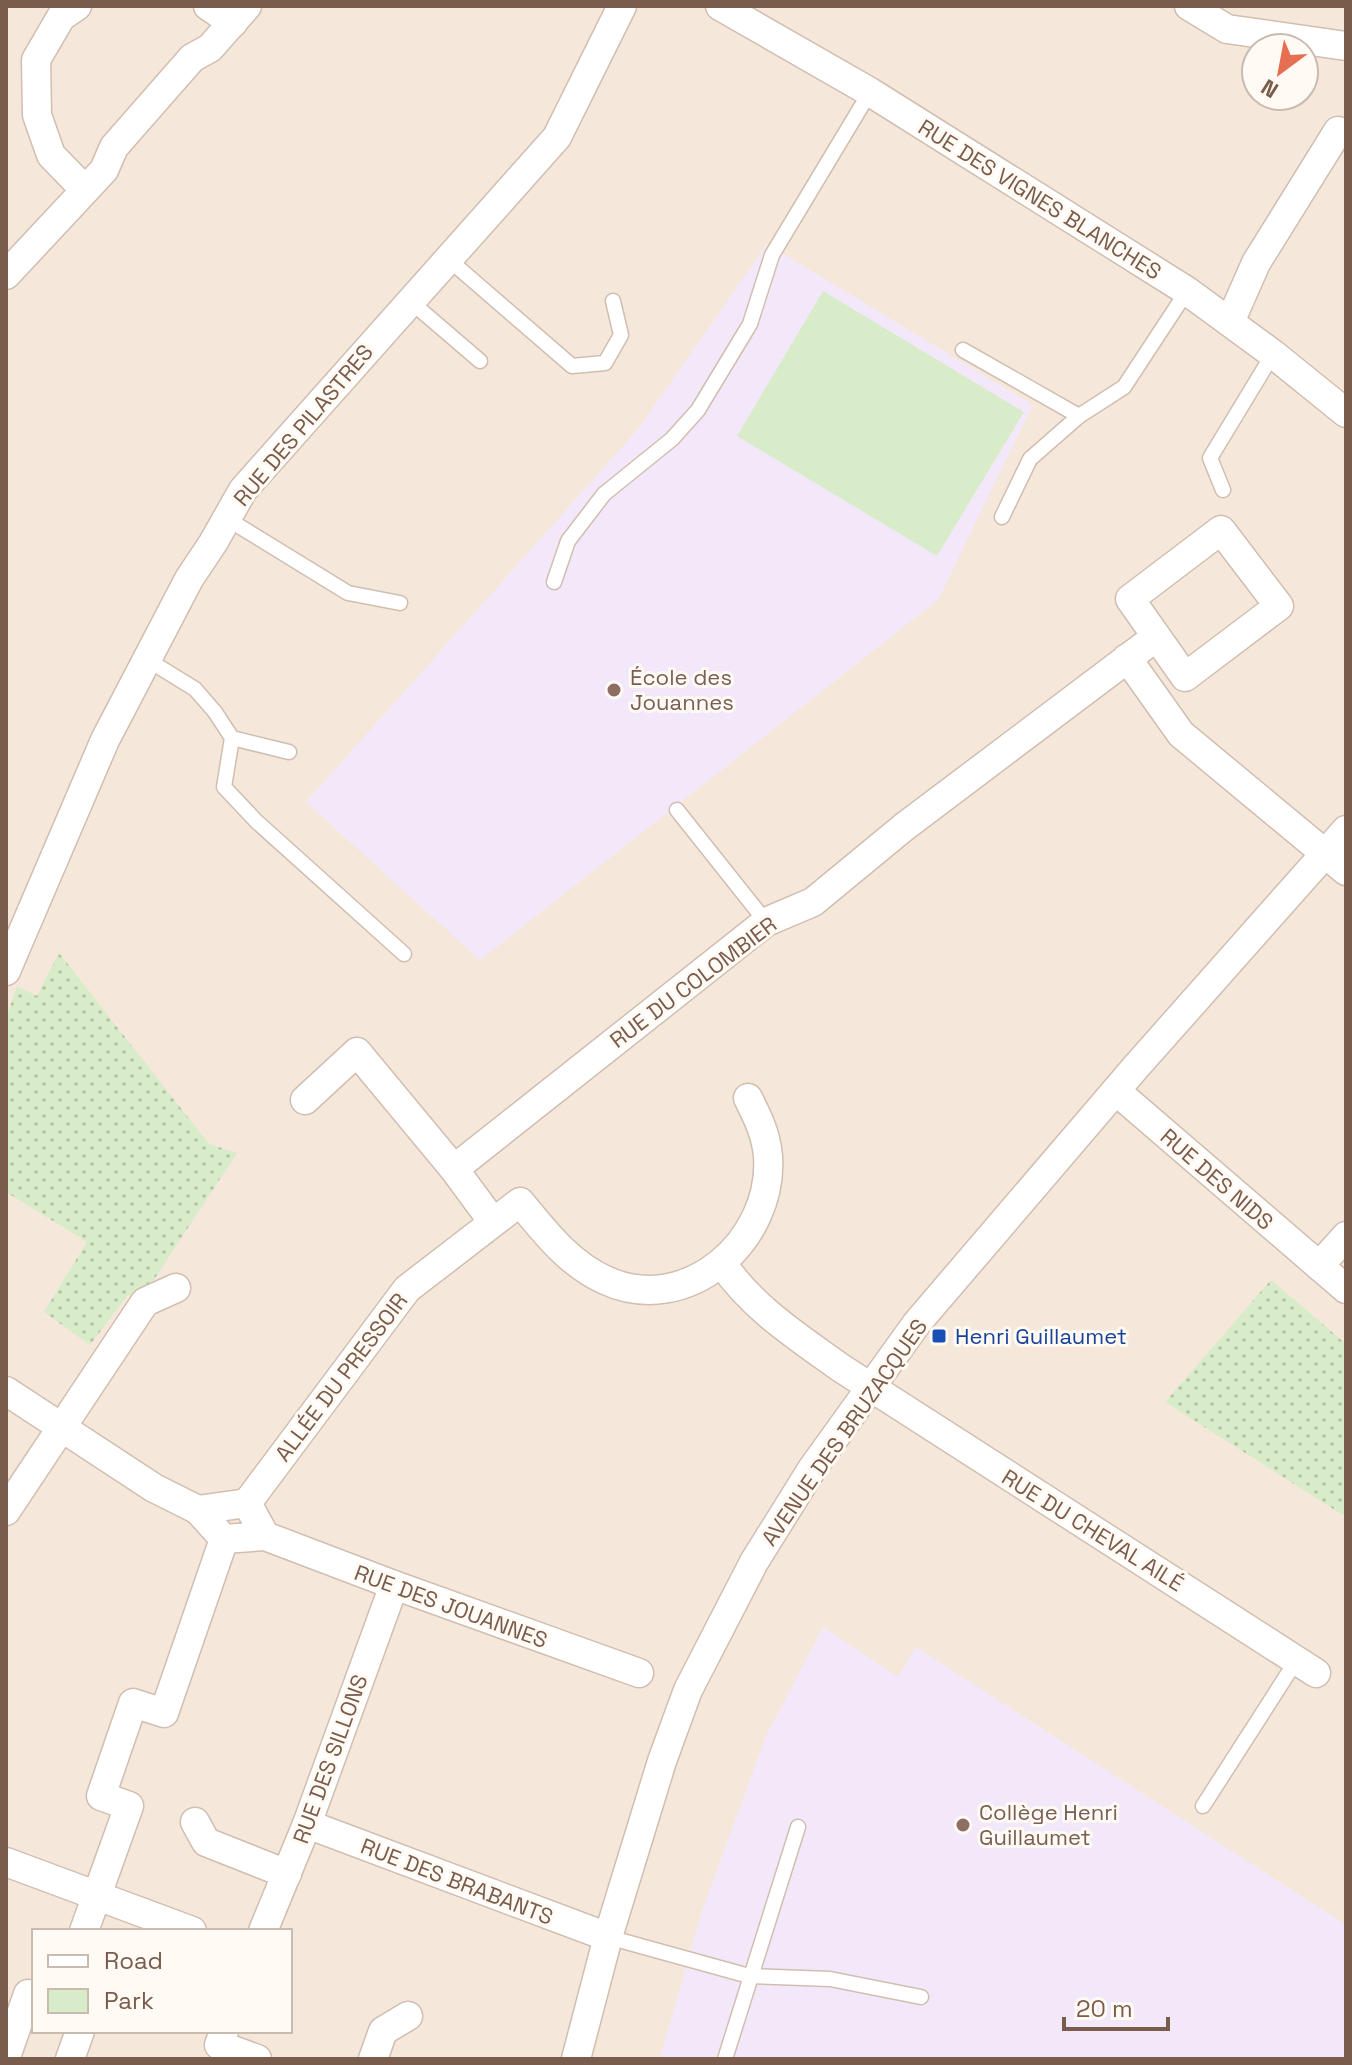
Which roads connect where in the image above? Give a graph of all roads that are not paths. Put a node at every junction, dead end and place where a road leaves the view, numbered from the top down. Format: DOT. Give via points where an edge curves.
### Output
graph roads {
  1 [pos="77,6"];
  2 [pos="208,6"];
  3 [pos="622,6"];
  4 [pos="720,6"];
  5 [pos="1189,6"];
  6 [pos="240,15"];
  7 [pos="1346,46"];
  8 [pos="870,92"];
  9 [pos="1338,131"];
  10 [pos="85,190"];
  11 [pos="447,258"];
  12 [pos="6,275"];
  13 [pos="1187,291"];
  14 [pos="410,301"];
  15 [pos="613,301"];
  16 [pos="1230,322"];
  17 [pos="963,350"];
  18 [pos="1273,354"];
  19 [pos="480,361"];
  20 [pos="1346,413"];
  21 [pos="1079,416"];
  22 [pos="1223,490"];
  23 [pos="1002,517"];
  24 [pos="226,518"];
  25 [pos="554,582"];
  26 [pos="400,603"];
  27 [pos="1156,637"];
  28 [pos="1127,658"];
  29 [pos="148,660"];
  30 [pos="232,738"];
  31 [pos="289,752"];
  32 [pos="677,810"];
  33 [pos="1346,830"];
  34 [pos="1336,862"];
  35 [pos="766,922"];
  36 [pos="404,954"];
  37 [pos="6,971"];
  38 [pos="1116,1091"];
  39 [pos="748,1098"];
  40 [pos="305,1100"];
  41 [pos="454,1169"];
  42 [pos="493,1222"];
  43 [pos="1346,1236"];
  44 [pos="722,1263"];
  45 [pos="1319,1266"];
  46 [pos="176,1288"];
  47 [pos="1346,1289"];
  48 [pos="870,1387"];
  49 [pos="6,1391"];
  50 [pos="60,1428"];
  51 [pos="247,1503"];
  52 [pos="198,1510"];
  53 [pos="6,1511"];
  54 [pos="265,1536"];
  55 [pos="220,1552"];
  56 [pos="394,1585"];
  57 [pos="1306,1667"];
  58 [pos="639,1673"];
  59 [pos="1203,1806"];
  60 [pos="195,1822"];
  61 [pos="307,1824"];
  62 [pos="798,1827"];
  63 [pos="6,1862"];
  64 [pos="287,1874"];
  65 [pos="97,1895"];
  66 [pos="130,1920"];
  67 [pos="85,1929"];
  68 [pos="181,1929"];
  69 [pos="264,1929"];
  70 [pos="608,1937"];
  71 [pos="749,1976"];
  72 [pos="32,1995"];
  73 [pos="921,1997"];
  74 [pos="408,2016"];
  75 [pos="79,2033"];
  76 [pos="223,2033"];
  77 [pos="6,2057"];
  78 [pos="70,2059"];
  79 [pos="257,2059"];
  80 [pos="373,2059"];
  81 [pos="576,2059"];
  82 [pos="725,2059"];
  1 -- 10 [label="street" via="61,17 36,60 37,115 51,155"];
  2 -- 6 [label="street"];
  3 -- 11 [label="street, RUE DES PILASTRES" via="557,137"];
  4 -- 8 [label="street, RUE DES VIGNES BLANCHES"];
  5 -- 7 [label="street" via="1227,29"];
  6 -- 10 [label="street" via="210,48 192,58 114,147 104,170"];
  8 -- 13 [label="street, RUE DES VIGNES BLANCHES"];
  8 -- 25 [label="lane" via="772,255 750,324 698,410 672,439 604,494 568,541"];
  9 -- 16 [label="street" via="1256,263"];
  10 -- 12 [label="street"];
  11 -- 14 [label="street, RUE DES PILASTRES"];
  11 -- 15 [label="lane" via="572,366 605,363 621,335"];
  13 -- 16 [label="street, RUE DES VIGNES BLANCHES"];
  13 -- 21 [label="lane" via="1124,387"];
  14 -- 19 [label="lane"];
  14 -- 24 [label="street, RUE DES PILASTRES" via="243,490"];
  16 -- 18 [label="street, RUE DES VIGNES BLANCHES"];
  17 -- 21 [label="lane"];
  18 -- 20 [label="street, RUE DES VIGNES BLANCHES"];
  18 -- 22 [label="lane" via="1210,458"];
  21 -- 23 [label="lane" via="1030,459"];
  24 -- 26 [label="lane" via="348,593"];
  24 -- 29 [label="street, RUE DES PILASTRES"];
  27 -- 27 [label="street" via="1130,599 1221,530 1279,606 1185,677"];
  27 -- 28 [label="street, RUE DU COLOMBIER"];
  28 -- 34 [label="street" via="1181,734"];
  28 -- 35 [label="street, RUE DU COLOMBIER" via="813,902"];
  29 -- 30 [label="lane" via="195,689"];
  29 -- 37 [label="street, RUE DES PILASTRES" via="105,740"];
  30 -- 31 [label="lane"];
  30 -- 36 [label="lane" via="224,787"];
  32 -- 35 [label="lane"];
  33 -- 34 [label="street, AVENUE DES BRUZACQUES"];
  34 -- 38 [label="street, AVENUE DES BRUZACQUES"];
  35 -- 41 [label="street, RUE DU COLOMBIER"];
  38 -- 45 [label="street, RUE DES NIDS"];
  38 -- 48 [label="street, AVENUE DES BRUZACQUES" via="917,1323"];
  39 -- 44 [label="street" via="765,1133 766,1182 754,1224"];
  40 -- 41 [label="street" via="357,1052"];
  41 -- 42 [label="street"];
  42 -- 44 [label="street, ALLÉE DU PRESSOIR" via="520,1202 556,1246 606,1280 636,1289 695,1280"];
  42 -- 51 [label="street, ALLÉE DU PRESSOIR" via="407,1289"];
  43 -- 45 [label="street"];
  44 -- 48 [label="street, RUE DU CHEVAL AILÉ" via="783,1326"];
  45 -- 47 [label="street, RUE DES NIDS"];
  46 -- 50 [label="street" via="145,1302"];
  48 -- 57 [label="street, RUE DU CHEVAL AILÉ"];
  48 -- 70 [label="street, AVENUE DES BRUZACQUES" via="754,1562 688,1690"];
  49 -- 50 [label="street"];
  50 -- 52 [label="street"];
  50 -- 53 [label="street"];
  51 -- 52 [label="street"];
  51 -- 54 [label="street"];
  52 -- 55 [label="street"];
  54 -- 55 [label="street, RUE DES JOUANNES"];
  54 -- 56 [label="street, RUE DES JOUANNES"];
  55 -- 65 [label="street" via="164,1713 133,1703 101,1796 129,1806"];
  56 -- 58 [label="street, RUE DES JOUANNES"];
  56 -- 61 [label="street, RUE DES SILLONS"];
  57 -- 59 [label="lane"];
  60 -- 64 [label="street" via="206,1842"];
  61 -- 64 [label="street, RUE DES SILLONS"];
  61 -- 70 [label="street, RUE DES BRABANTS"];
  62 -- 71 [label="lane"];
  63 -- 65 [label="street"];
  64 -- 69 [label="street, RUE DES SILLONS"];
  65 -- 66 [label="street"];
  65 -- 67 [label="street"];
  66 -- 68 [label="street"];
  70 -- 71 [label="lane"];
  70 -- 81 [label="street, AVENUE DES BRUZACQUES"];
  71 -- 73 [label="lane" via="830,1979"];
  71 -- 82 [label="lane"];
  72 -- 77 [label="street"];
  74 -- 80 [label="street" via="383,2031"];
  75 -- 78 [label="street"];
  76 -- 79 [label="street" via="219,2045"];
}
